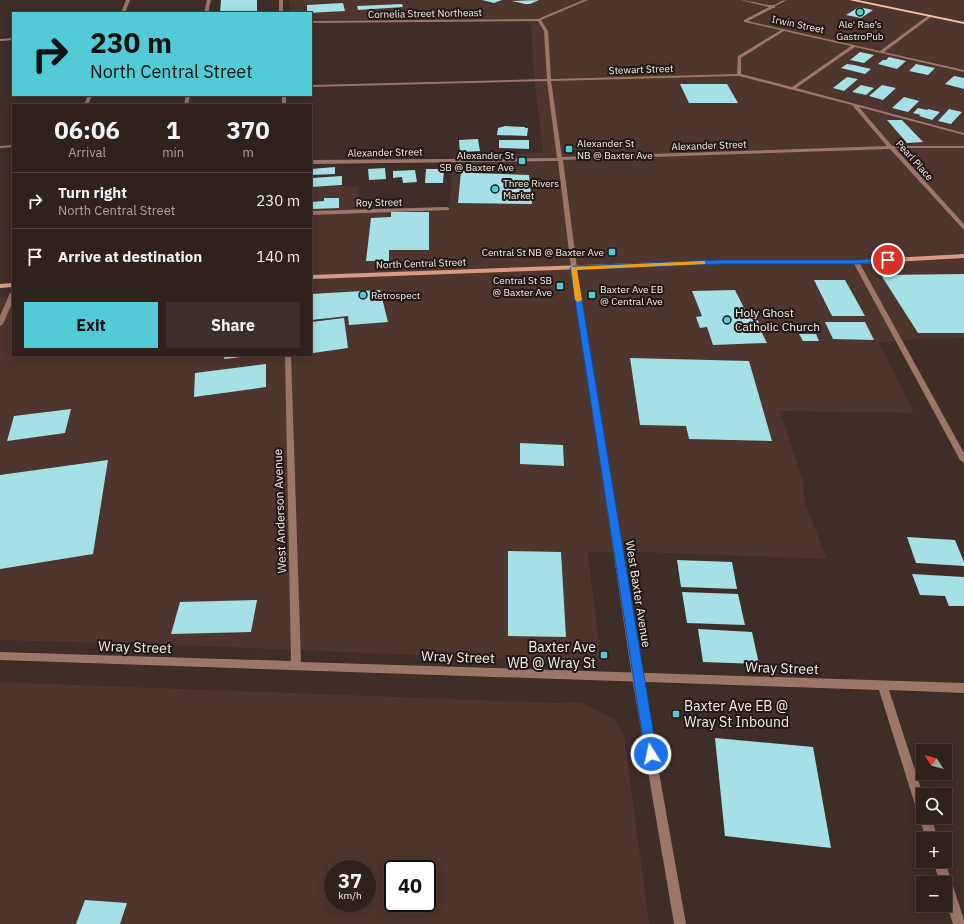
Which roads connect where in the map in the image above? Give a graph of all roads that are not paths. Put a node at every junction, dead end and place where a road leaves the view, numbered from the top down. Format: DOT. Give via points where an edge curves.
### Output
graph roads {
  1 [pos="128,0"];
  2 [pos="209,0"];
  3 [pos="280,0"];
  4 [pos="586,0"];
  5 [pos="742,0"];
  6 [pos="784,0"];
  7 [pos="851,0"];
  8 [pos="774,7"];
  9 [pos="123,12"];
  10 [pos="206,12"];
  11 [pos="281,12"];
  12 [pos="930,16"];
  13 [pos="540,20"];
  14 [pos="312,22"];
  15 [pos="964,23"];
  16 [pos="782,31"];
  17 [pos="12,39"];
  18 [pos="0,40"];
  19 [pos="854,46"];
  20 [pos="882,52"];
  21 [pos="964,71"];
  22 [pos="739,75"];
  23 [pos="549,81"];
  24 [pos="312,86"];
  25 [pos="793,88"];
  26 [pos="854,104"];
  27 [pos="964,134"];
  28 [pos="12,146"];
  29 [pos="0,147"];
  30 [pos="891,147"];
  31 [pos="964,147"];
  32 [pos="560,159"];
  33 [pos="312,162"];
  34 [pos="447,209"];
  35 [pos="312,213"];
  36 [pos="964,227"];
  37 [pos="964,256"];
  38 [pos="856,262"];
  39 [pos="574,268"];
  40 [pos="312,277"];
  41 [pos="12,285"];
  42 [pos="0,286"];
  43 [pos="12,295"];
  44 [pos="0,324"];
  45 [pos="288,356"];
  46 [pos="964,460"];
  47 [pos="0,656"];
  48 [pos="296,666"];
  49 [pos="637,677"];
  50 [pos="883,686"];
  51 [pos="964,688"];
  52 [pos="916,789"];
  53 [pos="941,868"];
  54 [pos="680,924"];
  55 [pos="959,924"];
  1 -- 9 [label="street"];
  2 -- 10 [label="street"];
  3 -- 11 [label="street"];
  4 -- 13 [label="street"];
  5 -- 8 [label="street"];
  6 -- 8 [label="street"];
  7 -- 12 [label="main road"];
  8 -- 16 [label="street, Irwin Street" via="745,21"];
  12 -- 15 [label="main road"];
  12 -- 20 [label="street"];
  13 -- 14 [label="street, Cornelia Street Northeast"];
  13 -- 23 [label="street, West Baxter Avenue" via="546,30"];
  16 -- 19 [label="street, Irwin Street"];
  16 -- 22 [label="street" via="739,57"];
  17 -- 18 [label="street"];
  19 -- 20 [label="street, Irwin Street"];
  19 -- 25 [label="street"];
  20 -- 21 [label="street, Irwin Street"];
  22 -- 23 [label="street, Stewart Street"];
  22 -- 25 [label="street, Stewart Street"];
  23 -- 24 [label="street, Stewart Street"];
  23 -- 32 [label="street, West Baxter Avenue"];
  25 -- 26 [label="street, Stewart Street"];
  26 -- 27 [label="street, Stewart Street"];
  26 -- 30 [label="street, Pearl Place"];
  28 -- 29 [label="street"];
  30 -- 31 [label="street, Alexander Street"];
  30 -- 32 [label="street, Alexander Street"];
  30 -- 36 [label="street, Pearl Place"];
  32 -- 33 [label="street, Alexander Street"];
  32 -- 39 [label="street, West Baxter Avenue"];
  34 -- 35 [label="street, Roy Street"];
  37 -- 38 [label="main road, North Central Street"];
  38 -- 39 [label="main road, North Central Street" via="720,262"];
  38 -- 46 [label="street"];
  39 -- 40 [label="main road, North Central Street"];
  39 -- 49 [label="street, West Baxter Avenue"];
  41 -- 42 [label="main road"];
  43 -- 44 [label="street"];
  45 -- 48 [label="street, West Anderson Avenue"];
  47 -- 48 [label="street, Wray Street"];
  48 -- 49 [label="street, Wray Street"];
  49 -- 50 [label="street, Wray Street"];
  49 -- 54 [label="street, West Baxter Avenue"];
  50 -- 51 [label="street, Wray Street"];
  50 -- 52 [label="street"];
  53 -- 55 [label="street"];
}
